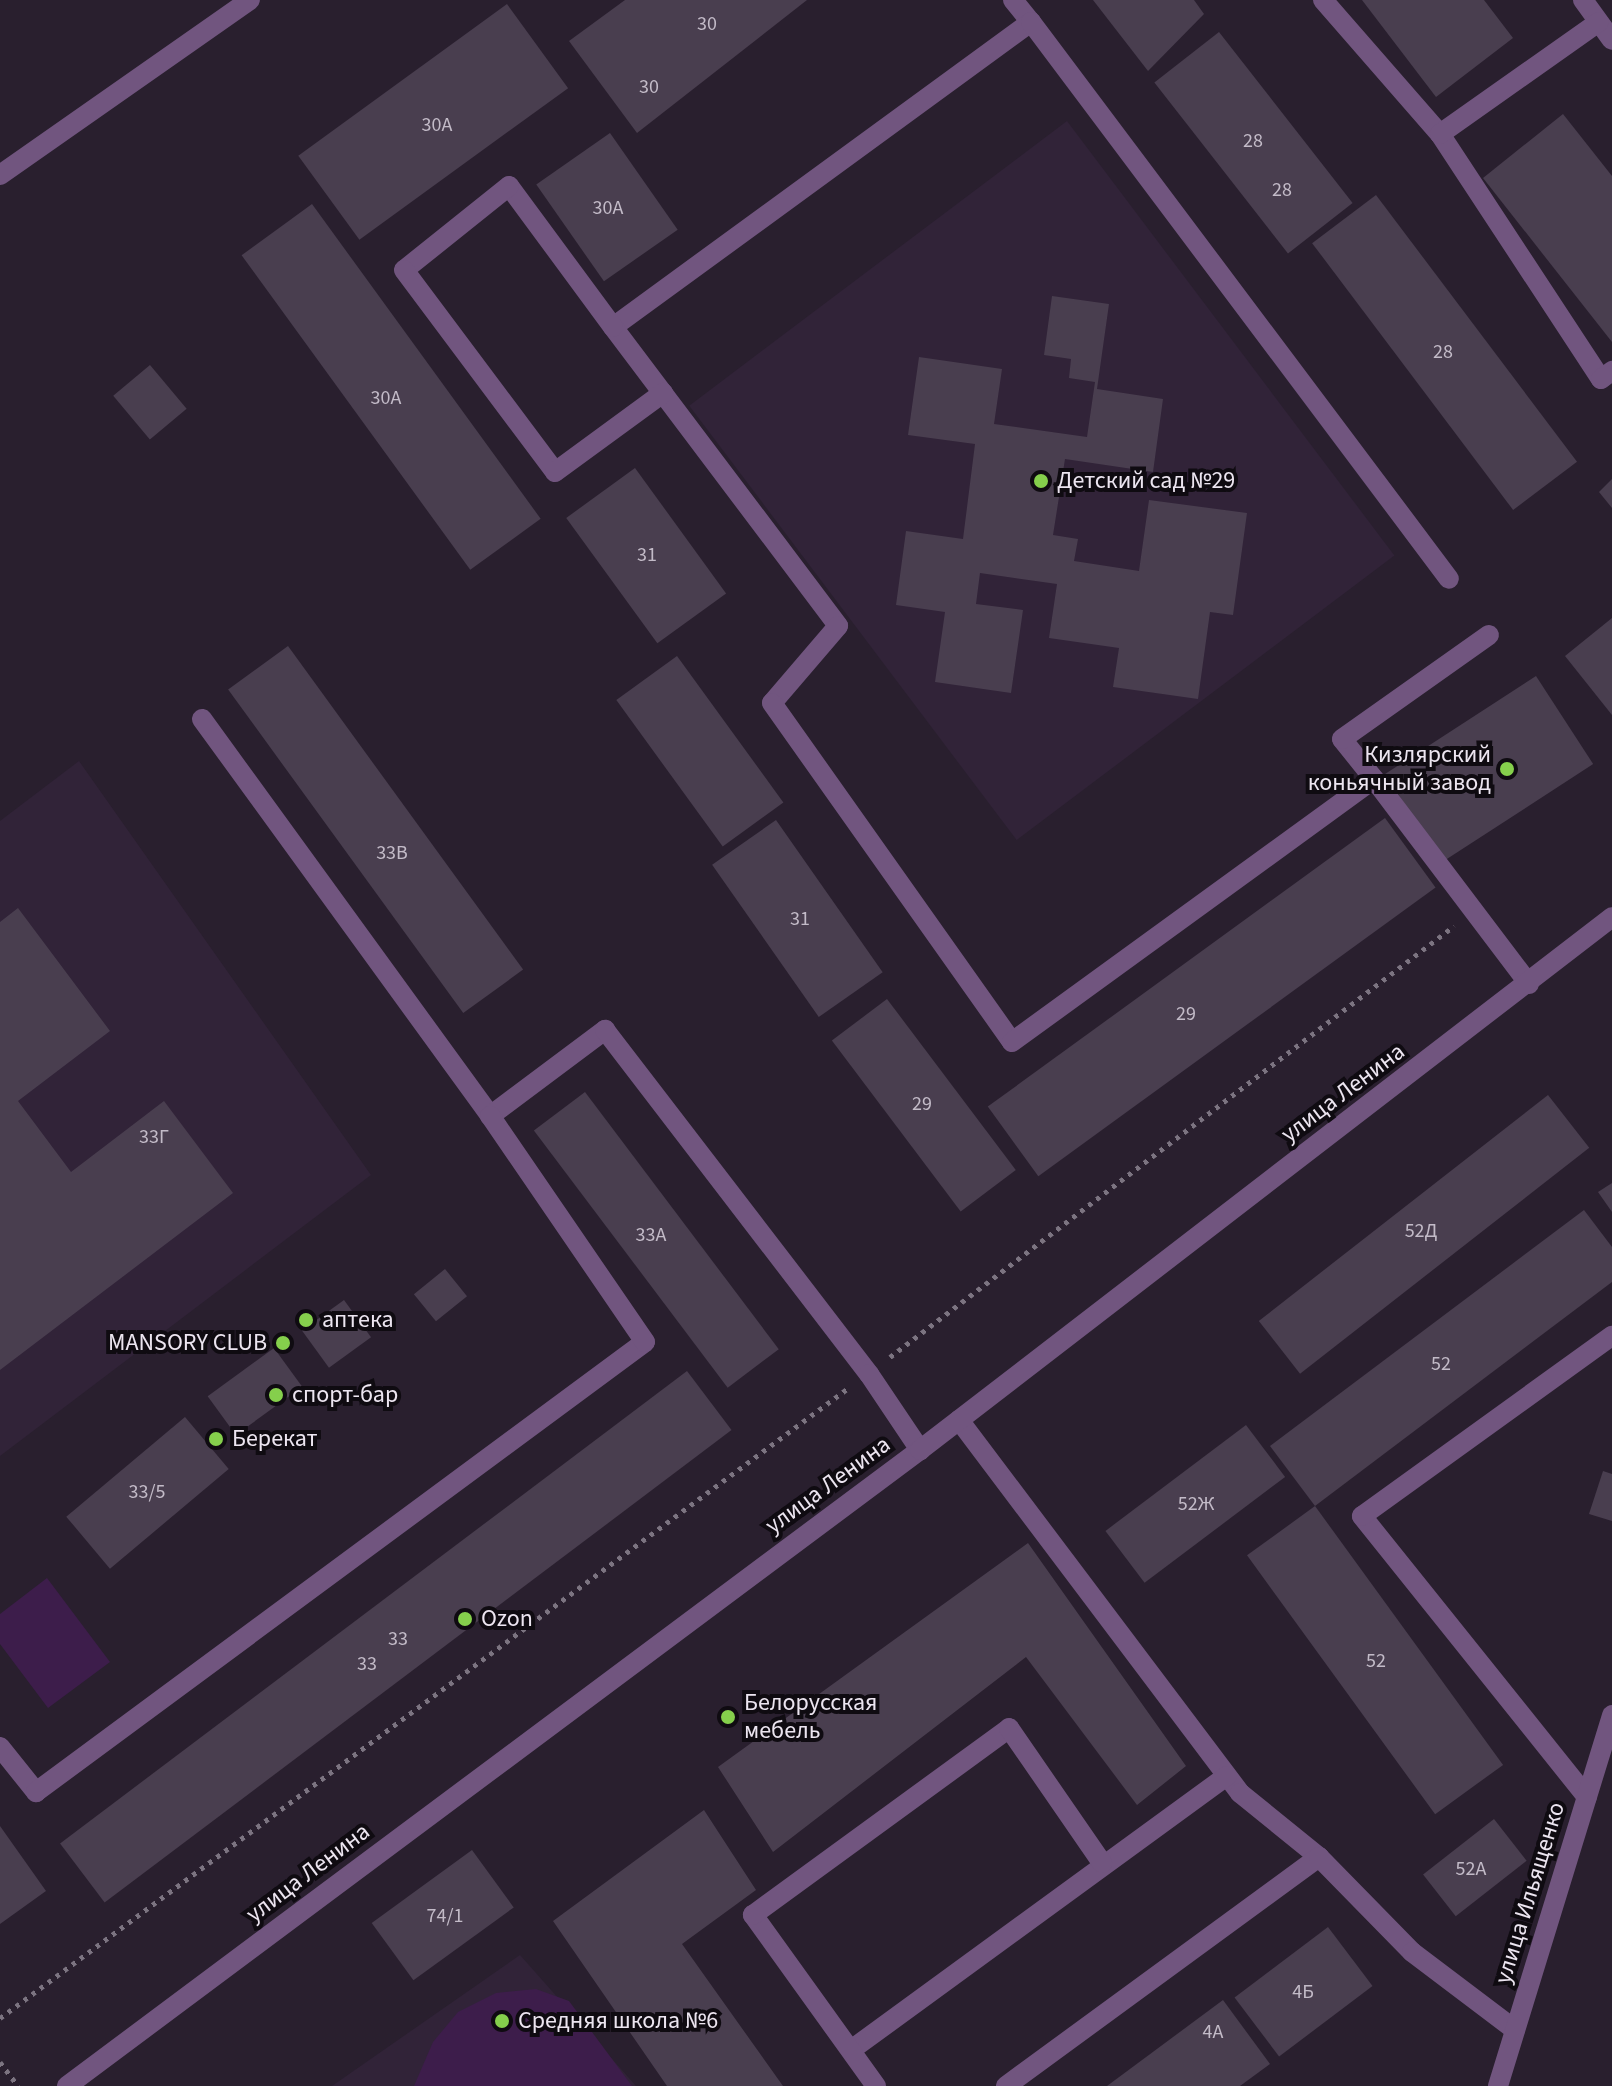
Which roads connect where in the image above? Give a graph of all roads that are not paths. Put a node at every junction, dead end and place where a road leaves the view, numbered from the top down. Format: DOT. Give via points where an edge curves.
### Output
graph roads {
  1 [pos="250,0"];
  2 [pos="1013,0"];
  3 [pos="1323,0"];
  4 [pos="1583,0"];
  5 [pos="1031,22"];
  6 [pos="1599,22"];
  7 [pos="1612,40"];
  8 [pos="1440,134"];
  9 [pos="0,175"];
  10 [pos="613,327"];
  11 [pos="1612,371"];
  12 [pos="663,393"];
  13 [pos="1449,579"];
  14 [pos="1489,635"];
  15 [pos="202,719"];
  16 [pos="1374,779"];
  17 [pos="1612,917"];
  18 [pos="1529,984"];
  19 [pos="490,1116"];
  20 [pos="1612,1336"];
  21 [pos="959,1420"];
  22 [pos="920,1450"];
  23 [pos="1612,1715"];
  24 [pos="0,1747"];
  25 [pos="1227,1776"];
  26 [pos="1587,1797"];
  27 [pos="1319,1857"];
  28 [pos="1102,1863"];
  29 [pos="1515,2030"];
  30 [pos="851,2050"];
  31 [pos="67,2086"];
  32 [pos="876,2086"];
  33 [pos="1006,2086"];
  34 [pos="1498,2086"];
  1 -- 9 [label="street"];
  2 -- 5 [label="street"];
  3 -- 8 [label="street"];
  4 -- 6 [label="street"];
  5 -- 10 [label="street"];
  5 -- 13 [label="street"];
  6 -- 7 [label="street"];
  6 -- 8 [label="street"];
  8 -- 11 [label="street" via="1601,379"];
  10 -- 12 [label="street"];
  10 -- 12 [label="street" via="509,186 404,270 555,472"];
  12 -- 16 [label="street" via="838,626 772,703 1012,1042"];
  14 -- 16 [label="street" via="1342,739"];
  15 -- 19 [label="street"];
  16 -- 18 [label="street"];
  17 -- 18 [label="street, улица Ленина"];
  18 -- 21 [label="street, улица Ленина"];
  19 -- 22 [label="street" via="605,1030 869,1374"];
  19 -- 24 [label="street" via="645,1342 36,1792"];
  20 -- 26 [label="street" via="1362,1516"];
  21 -- 22 [label="street, улица Ленина"];
  21 -- 25 [label="street"];
  22 -- 31 [label="street, улица Ленина"];
  23 -- 26 [label="street, улица Ильященко"];
  25 -- 27 [label="street" via="1240,1793"];
  25 -- 28 [label="street"];
  26 -- 29 [label="street, улица Ильященко"];
  27 -- 29 [label="street" via="1412,1952"];
  27 -- 33 [label="street"];
  28 -- 30 [label="street"];
  28 -- 30 [label="street" via="1009,1728 753,1915"];
  29 -- 34 [label="street, улица Ильященко"];
  30 -- 32 [label="street"];
}
